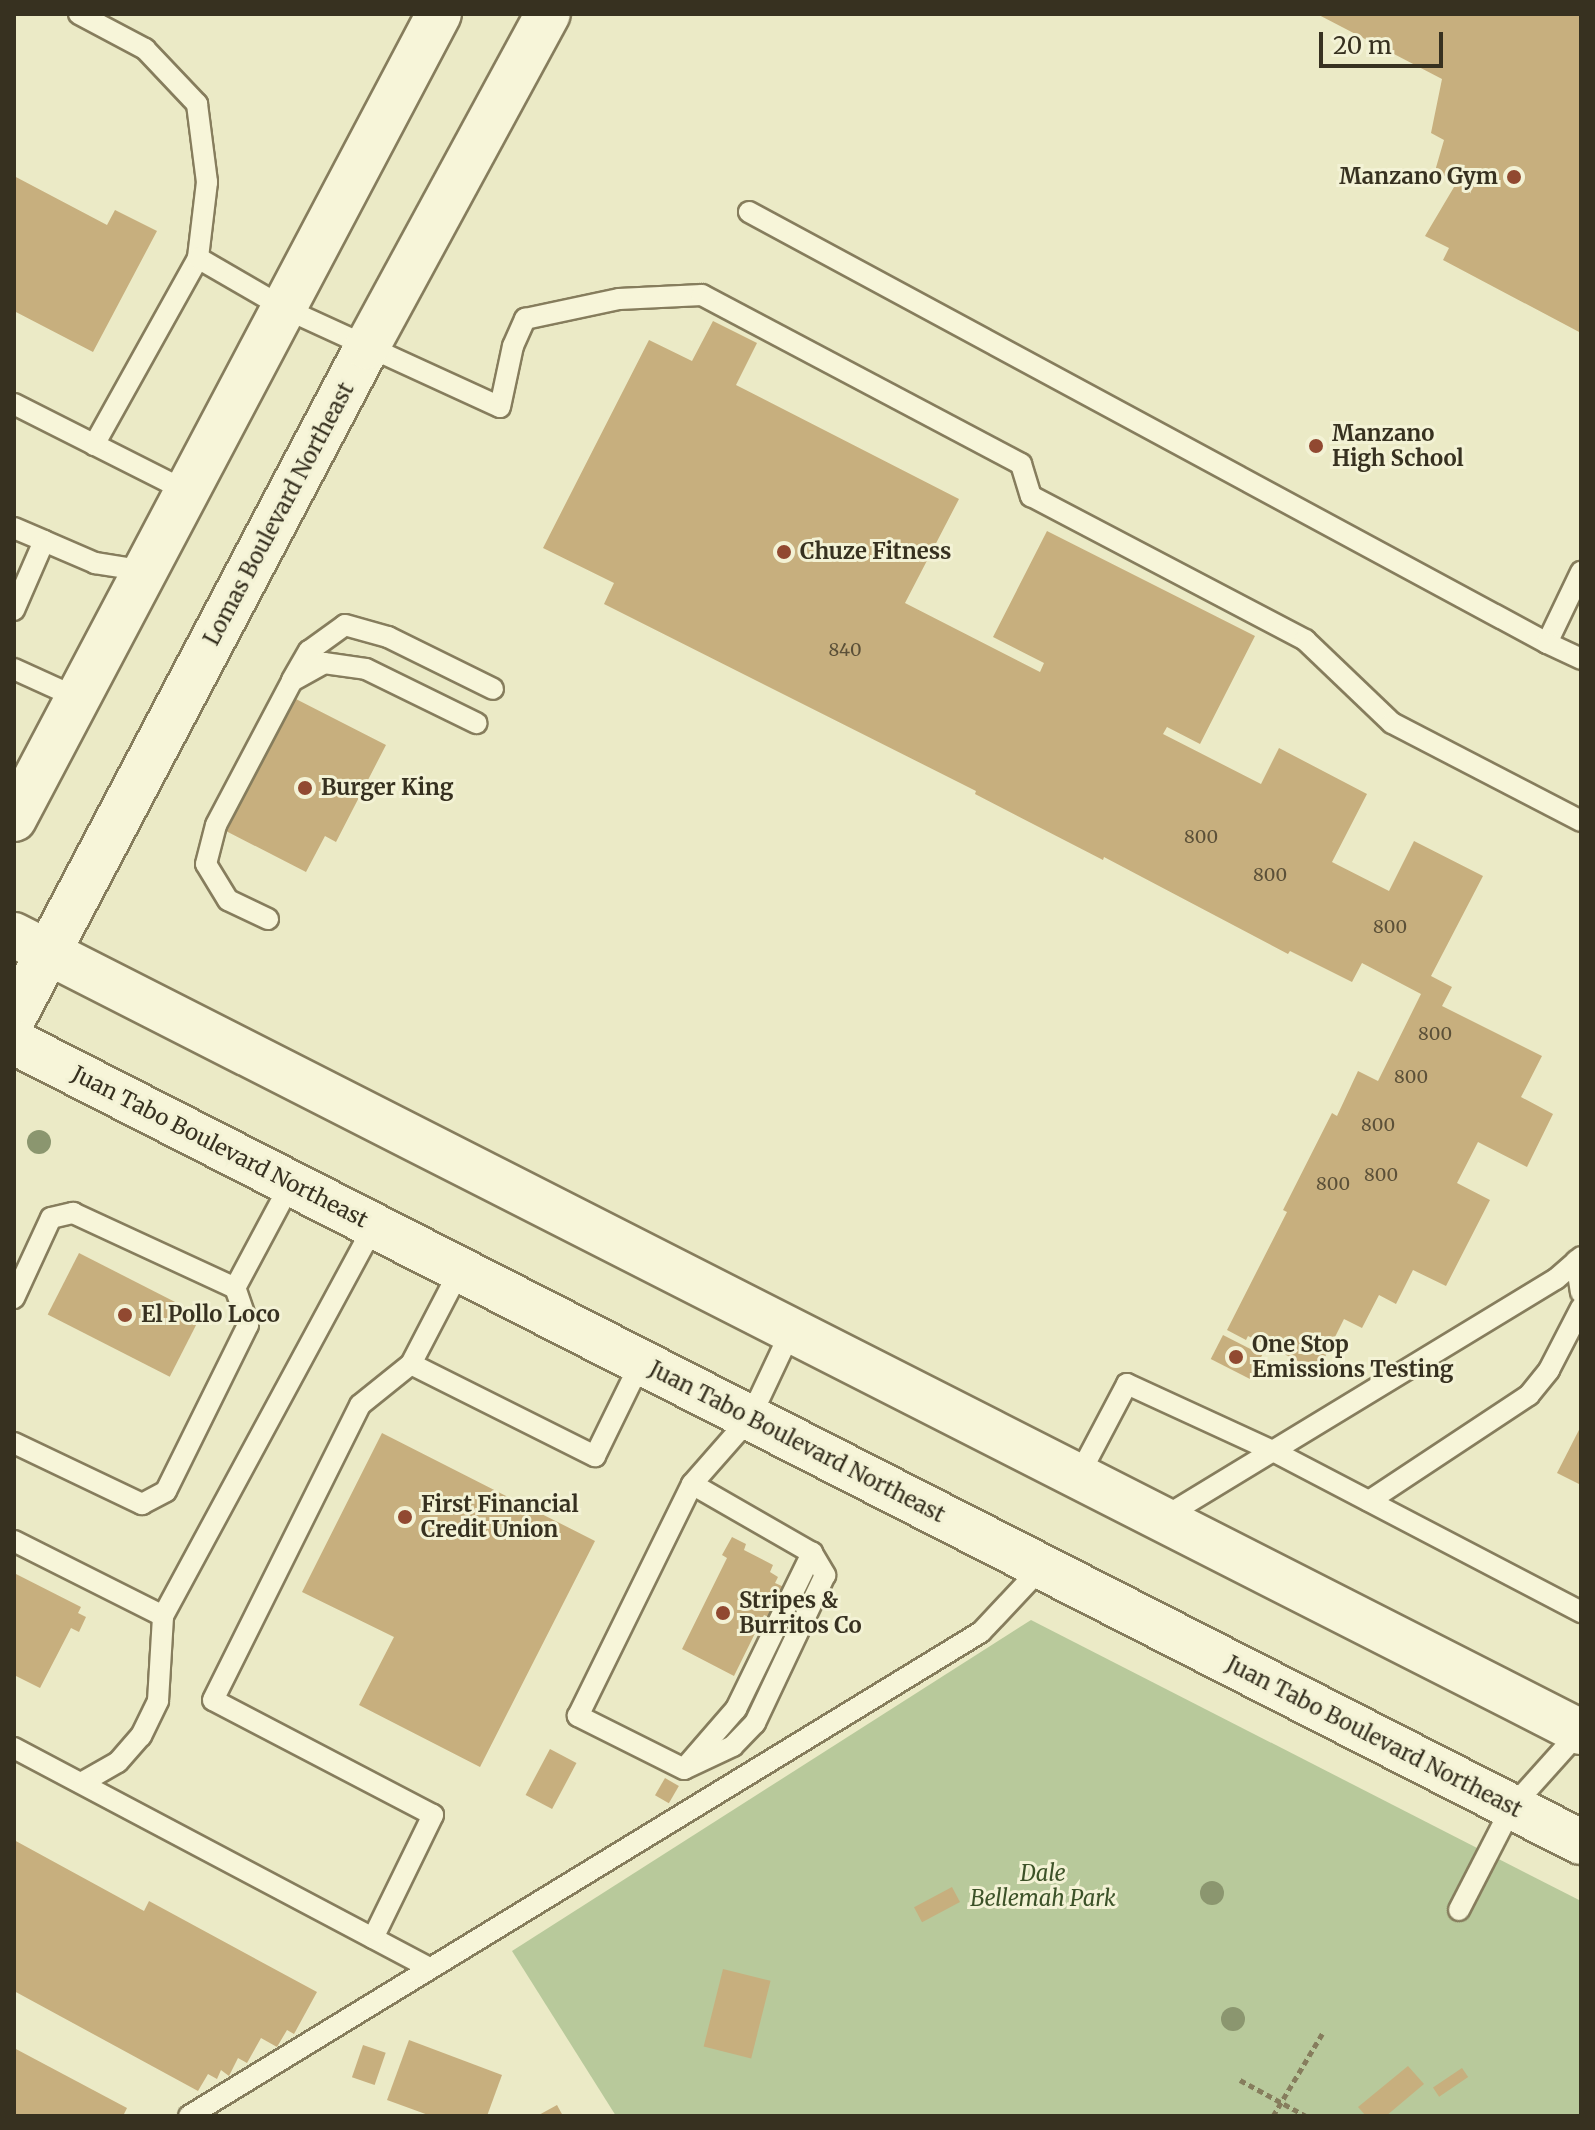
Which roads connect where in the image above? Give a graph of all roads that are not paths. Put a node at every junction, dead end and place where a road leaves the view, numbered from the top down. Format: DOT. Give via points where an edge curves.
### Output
graph roads {
  1 [pos="79,14"];
  2 [pos="439,14"];
  3 [pos="548,14"];
  4 [pos="749,212"];
  5 [pos="198,258"];
  6 [pos="286,309"];
  7 [pos="367,347"];
  8 [pos="14,404"];
  9 [pos="94,445"];
  10 [pos="188,492"];
  11 [pos="14,528"];
  12 [pos="44,541"];
  13 [pos="146,571"];
  14 [pos="1581,572"];
  15 [pos="14,610"];
  16 [pos="1547,643"];
  17 [pos="1581,659"];
  18 [pos="14,669"];
  19 [pos="292,681"];
  20 [pos="493,689"];
  21 [pos="78,698"];
  22 [pos="476,723"];
  23 [pos="14,819"];
  24 [pos="1581,821"];
  25 [pos="268,919"];
  26 [pos="32,944"];
  27 [pos="14,1017"];
  28 [pos="14,1042"];
  29 [pos="291,1183"];
  30 [pos="374,1226"];
  31 [pos="1578,1259"];
  32 [pos="460,1270"];
  33 [pos="235,1288"];
  34 [pos="1581,1293"];
  35 [pos="14,1298"];
  36 [pos="1581,1308"];
  37 [pos="791,1331"];
  38 [pos="641,1362"];
  39 [pos="411,1364"];
  40 [pos="750,1418"];
  41 [pos="14,1443"];
  42 [pos="1273,1451"];
  43 [pos="1078,1477"];
  44 [pos="692,1484"];
  45 [pos="1369,1501"];
  46 [pos="1161,1519"];
  47 [pos="14,1541"];
  48 [pos="1042,1567"];
  49 [pos="1581,1612"];
  50 [pos="163,1616"];
  51 [pos="1581,1731"];
  52 [pos="14,1748"];
  53 [pos="83,1782"];
  54 [pos="1512,1807"];
  55 [pos="1581,1842"];
  56 [pos="1459,1910"];
  57 [pos="373,1938"];
  58 [pos="428,1967"];
  59 [pos="189,2116"];
  1 -- 5 [label="lane" via="145,49 197,104 207,182"];
  2 -- 6 [label="main road"];
  3 -- 7 [label="main road, Lomas Boulevard Northeast"];
  4 -- 16 [label="lane"];
  5 -- 6 [label="lane"];
  5 -- 9 [label="lane"];
  6 -- 7 [label="lane"];
  6 -- 10 [label="main road"];
  7 -- 24 [label="lane" via="500,407 513,346 525,319 619,299 702,295 1021,464 1031,496 1305,640 1392,723"];
  7 -- 26 [label="main road, Lomas Boulevard Northeast"];
  8 -- 9 [label="lane"];
  9 -- 10 [label="lane"];
  10 -- 13 [label="main road"];
  11 -- 12 [label="lane"];
  12 -- 13 [label="lane" via="95,563"];
  12 -- 15 [label="lane"];
  13 -- 21 [label="main road"];
  14 -- 16 [label="lane"];
  16 -- 17 [label="lane"];
  18 -- 21 [label="lane"];
  19 -- 20 [label="lane" via="309,651 345,625 388,637"];
  19 -- 22 [label="lane" via="324,663 366,669"];
  19 -- 25 [label="lane" via="216,825 206,864 228,900"];
  21 -- 23 [label="main road"];
  26 -- 27 [label="main road, Lomas Boulevard Northeast"];
  26 -- 37 [label="main road"];
  28 -- 29 [label="main road, Juan Tabo Boulevard Northeast"];
  29 -- 30 [label="main road, Juan Tabo Boulevard Northeast"];
  29 -- 33 [label="lane"];
  30 -- 32 [label="main road, Juan Tabo Boulevard Northeast"];
  30 -- 50 [label="lane"];
  31 -- 34 [label="lane"];
  31 -- 42 [label="lane" via="1556,1279"];
  32 -- 38 [label="main road, Juan Tabo Boulevard Northeast"];
  32 -- 39 [label="lane"];
  33 -- 35 [label="lane" via="73,1213 51,1218"];
  33 -- 41 [label="lane" via="248,1325 166,1491 142,1504"];
  36 -- 45 [label="lane" via="1549,1370 1529,1395"];
  37 -- 40 [label="lane"];
  37 -- 43 [label="main road"];
  38 -- 39 [label="lane" via="595,1456"];
  38 -- 40 [label="main road, Juan Tabo Boulevard Northeast"];
  39 -- 57 [label="lane" via="360,1405 213,1700 433,1815"];
  40 -- 44 [label="lane"];
  40 -- 48 [label="main road, Juan Tabo Boulevard Northeast"];
  42 -- 43 [label="lane" via="1127,1384"];
  42 -- 45 [label="lane"];
  42 -- 46 [label="lane"];
  43 -- 46 [label="main road"];
  44 -- 44 [label="lane" via="578,1716 684,1769 733,1746 755,1723 825,1575 812,1553"];
  45 -- 49 [label="lane"];
  46 -- 51 [label="main road"];
  47 -- 50 [label="lane"];
  48 -- 54 [label="main road, Juan Tabo Boulevard Northeast"];
  48 -- 58 [label="lane" via="981,1632"];
  50 -- 53 [label="lane" via="153,1713 118,1762"];
  51 -- 54 [label="lane"];
  52 -- 53 [label="lane"];
  53 -- 57 [label="lane"];
  54 -- 55 [label="main road, Juan Tabo Boulevard Northeast"];
  54 -- 56 [label="lane"];
  57 -- 58 [label="lane"];
  58 -- 59 [label="lane"];
}
